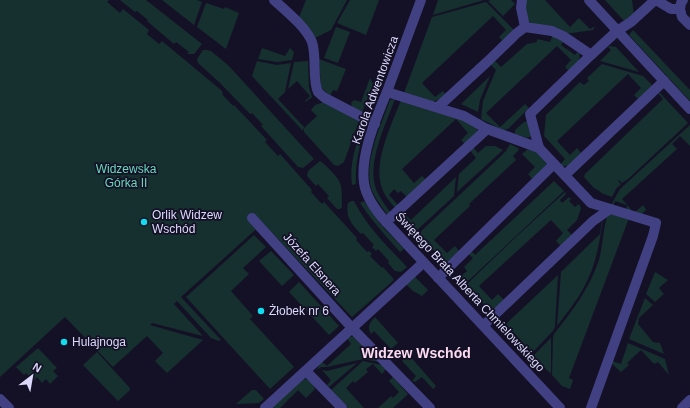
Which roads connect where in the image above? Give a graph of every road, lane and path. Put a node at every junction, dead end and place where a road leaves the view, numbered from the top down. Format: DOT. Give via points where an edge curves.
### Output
graph roads {
  1 [pos="274,0"];
  2 [pos="421,0"];
  3 [pos="522,0"];
  4 [pos="589,0"];
  5 [pos="655,0"];
  6 [pos="682,4"];
  7 [pos="690,25"];
  8 [pos="525,27"];
  9 [pos="617,31"];
  10 [pos="591,55"];
  11 [pos="664,81"];
  12 [pos="387,92"];
  13 [pos="438,107"];
  14 [pos="690,109"];
  15 [pos="375,124"];
  16 [pos="487,129"];
  17 [pos="539,148"];
  18 [pos="554,164"];
  19 [pos="565,175"];
  20 [pos="366,191"];
  21 [pos="591,202"];
  22 [pos="610,209"];
  23 [pos="252,218"];
  24 [pos="593,221"];
  25 [pos="386,222"];
  26 [pos="423,263"];
  27 [pos="438,278"];
  28 [pos="484,326"];
  29 [pos="352,328"];
  30 [pos="306,371"];
  31 [pos="0,399"];
  32 [pos="690,400"];
  33 [pos="9,408"];
  34 [pos="265,408"];
  35 [pos="342,408"];
  36 [pos="430,408"];
  37 [pos="560,408"];
  38 [pos="591,408"];
  39 [pos="682,408"];
  1 -- 15 [label="street" via="312,41 316,87 319,93"];
  2 -- 12 [label="street, Karola Adwentowicza"];
  3 -- 8 [label="street" via="520,8"];
  4 -- 9 [label="street"];
  5 -- 6 [label="street" via="671,9"];
  5 -- 9 [label="street"];
  6 -- 7 [label="street" via="682,17"];
  8 -- 10 [label="street" via="552,31"];
  8 -- 13 [label="street"];
  9 -- 10 [label="street"];
  9 -- 11 [label="street"];
  10 -- 17 [label="street" via="530,114"];
  11 -- 14 [label="street"];
  11 -- 19 [label="street"];
  12 -- 13 [label="street"];
  12 -- 15 [label="street, Karola Adwentowicza"];
  13 -- 16 [label="street" via="464,116"];
  15 -- 20 [label="street, Karola Adwentowicza" via="363,166"];
  16 -- 17 [label="street"];
  16 -- 25 [label="street"];
  17 -- 18 [label="street"];
  18 -- 19 [label="street"];
  18 -- 27 [label="street"];
  19 -- 21 [label="street"];
  20 -- 25 [label="street, Świętego Brata Alberta Chmielowskiego"];
  21 -- 22 [label="street"];
  21 -- 24 [label="street"];
  22 -- 24 [label="street"];
  22 -- 38 [label="street" via="656,223"];
  23 -- 29 [label="street, Józefa Elsnera"];
  24 -- 28 [label="street"];
  25 -- 26 [label="street, Świętego Brata Alberta Chmielowskiego"];
  26 -- 27 [label="street, Świętego Brata Alberta Chmielowskiego"];
  26 -- 29 [label="street"];
  27 -- 28 [label="street, Świętego Brata Alberta Chmielowskiego"];
  28 -- 37 [label="street, Świętego Brata Alberta Chmielowskiego"];
  29 -- 30 [label="street"];
  29 -- 36 [label="street, Józefa Elsnera"];
  30 -- 34 [label="street"];
  30 -- 35 [label="street"];
  31 -- 33 [label="street"];
  32 -- 39 [label="street"];
}
